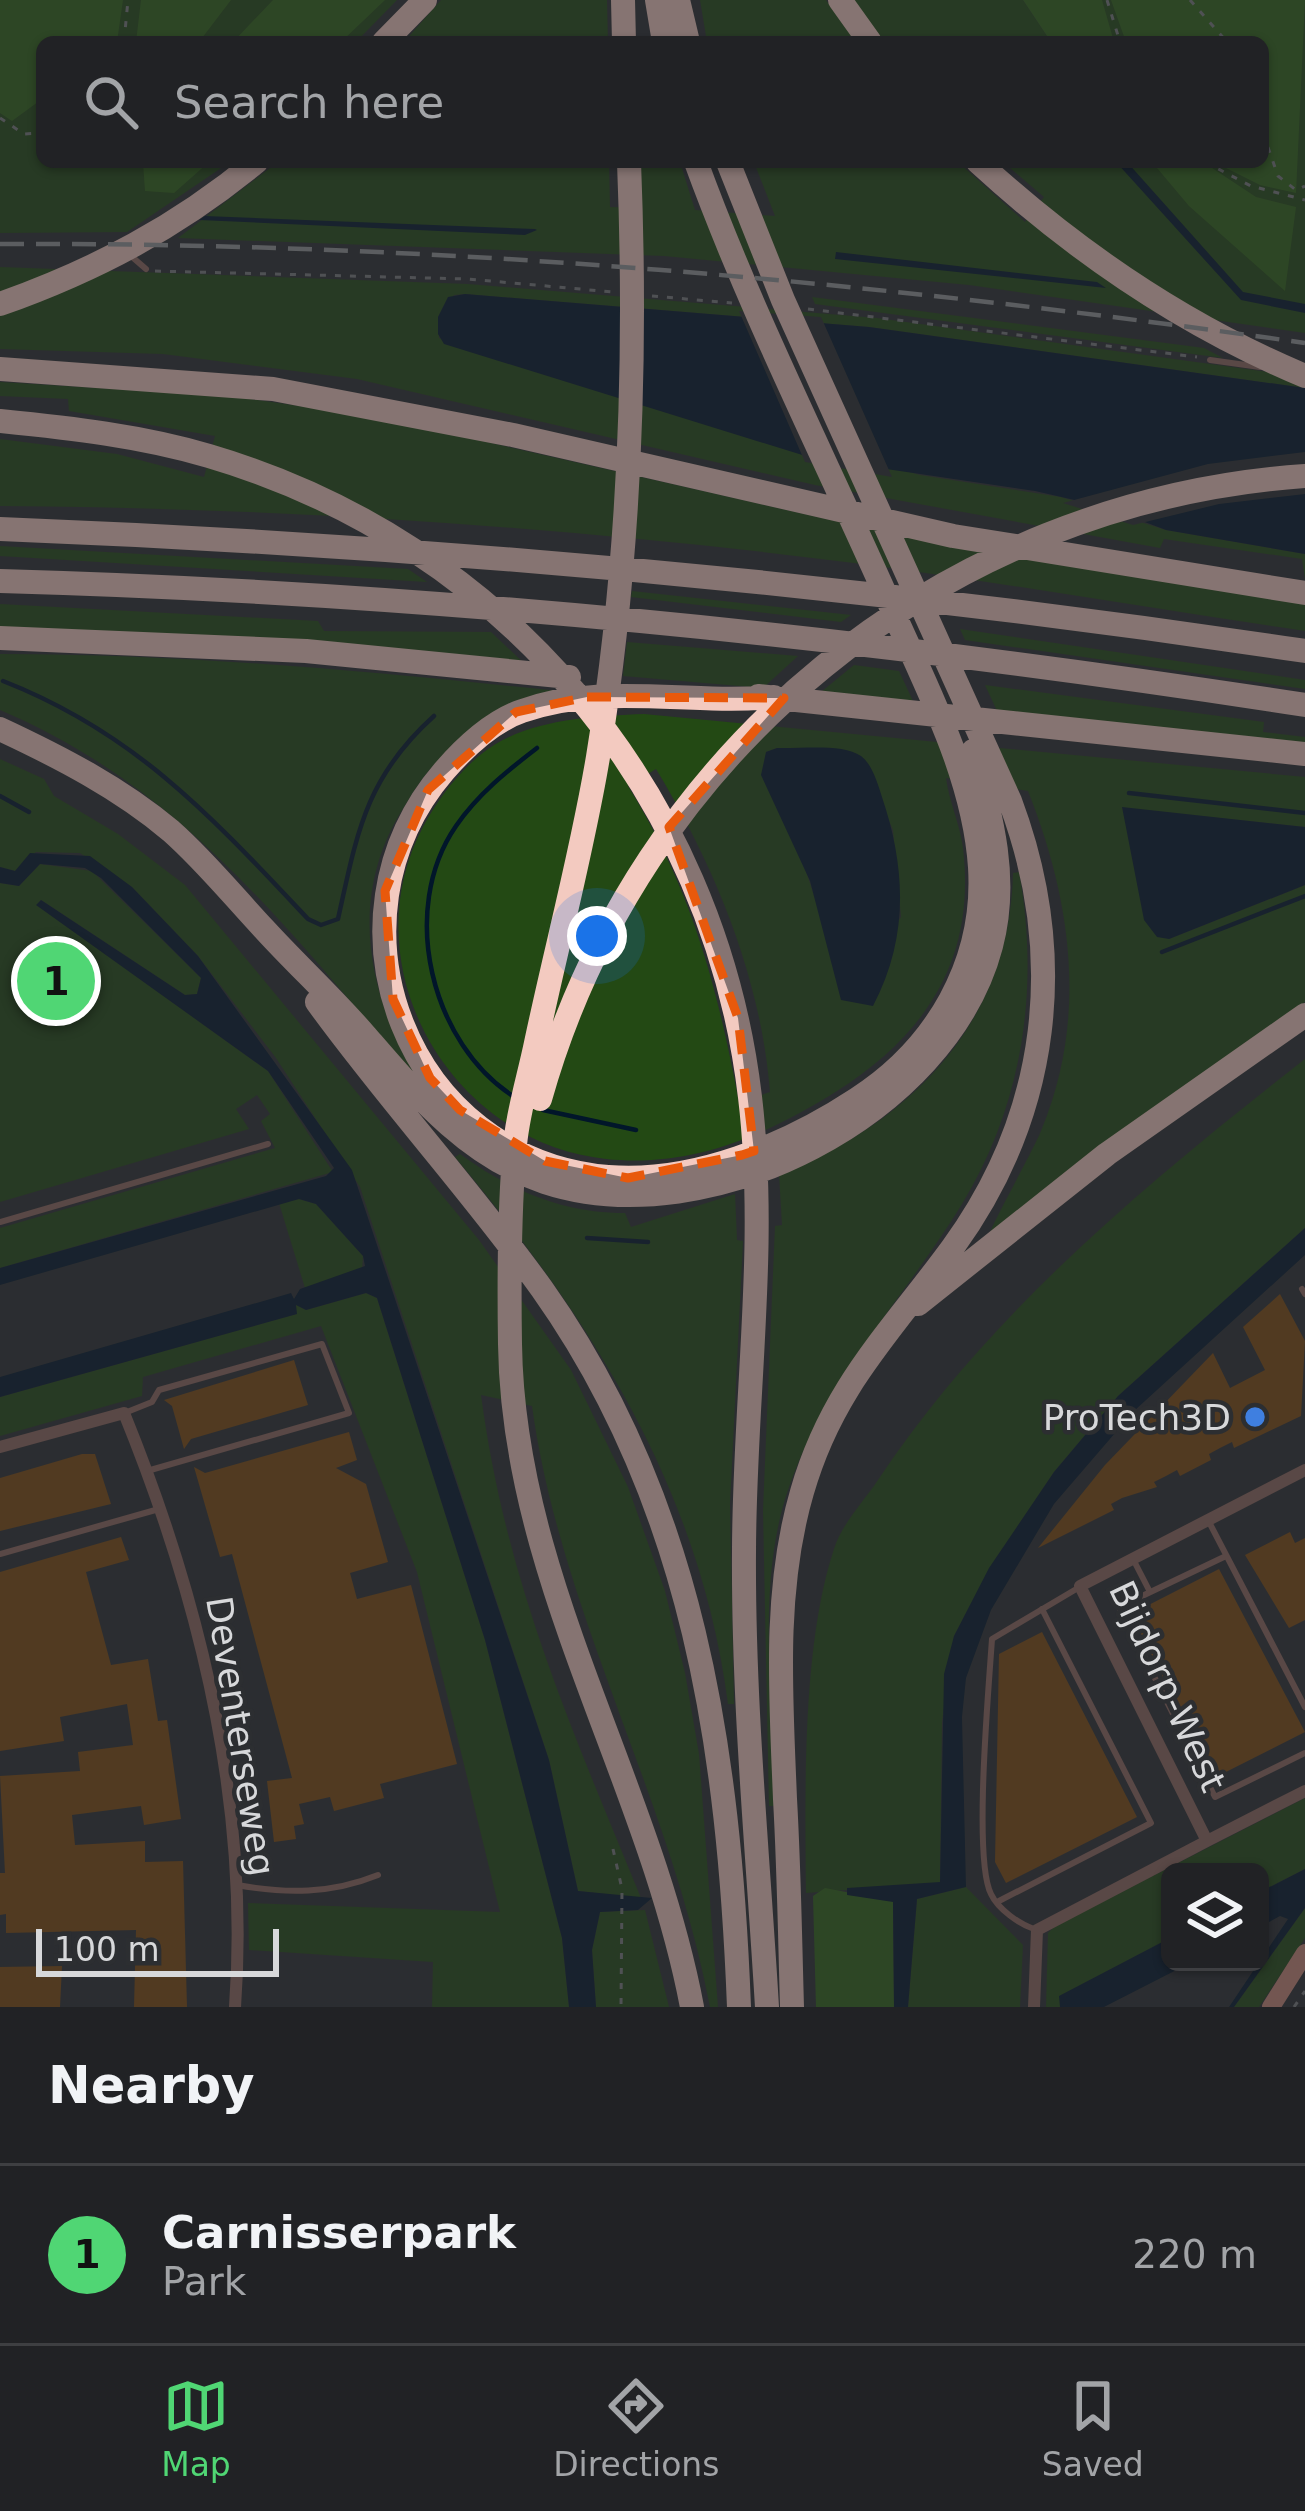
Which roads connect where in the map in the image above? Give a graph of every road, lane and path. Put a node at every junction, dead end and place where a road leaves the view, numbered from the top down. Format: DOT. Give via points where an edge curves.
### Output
graph roads {
  1 [pos="128,0"];
  2 [pos="424,0"];
  3 [pos="623,0"];
  4 [pos="656,0"];
  5 [pos="840,0"];
  6 [pos="1107,0"];
  7 [pos="1190,0"];
  8 [pos="680,4"];
  9 [pos="125,36"];
  10 [pos="390,36"];
  11 [pos="625,36"];
  12 [pos="663,36"];
  13 [pos="687,36"];
  14 [pos="865,36"];
  15 [pos="1118,36"];
  16 [pos="1222,36"];
  17 [pos="0,118"];
  18 [pos="36,133"];
  19 [pos="1269,151"];
  20 [pos="247,168"];
  21 [pos="629,168"];
  22 [pos="698,168"];
  23 [pos="731,168"];
  24 [pos="985,168"];
  25 [pos="1216,168"];
  26 [pos="1305,186"];
  27 [pos="1296,190"];
  28 [pos="1293,198"];
  29 [pos="1305,200"];
  30 [pos="131,244"];
  31 [pos="146,269"];
  32 [pos="629,294"];
  33 [pos="651,296"];
  34 [pos="740,303"];
  35 [pos="0,304"];
  36 [pos="807,308"];
  37 [pos="1210,360"];
  38 [pos="0,369"];
  39 [pos="1305,375"];
  40 [pos="0,421"];
  41 [pos="1305,476"];
  42 [pos="0,530"];
  43 [pos="0,581"];
  44 [pos="1305,593"];
  45 [pos="0,638"];
  46 [pos="1305,651"];
  47 [pos="774,698"];
  48 [pos="1305,705"];
  49 [pos="0,729"];
  50 [pos="1305,754"];
  51 [pos="982,784"];
  52 [pos="266,932"];
  53 [pos="1305,1015"];
  54 [pos="268,1144"];
  55 [pos="0,1222"];
  56 [pos="513,1232"];
  57 [pos="886,1327"];
  58 [pos="124,1413"];
  59 [pos="0,1447"];
  60 [pos="148,1471"];
  61 [pos="1304,1474"];
  62 [pos="162,1508"];
  63 [pos="1208,1520"];
  64 [pos="0,1553"];
  65 [pos="1226,1556"];
  66 [pos="1133,1559"];
  67 [pos="1080,1586"];
  68 [pos="1150,1592"];
  69 [pos="1042,1609"];
  70 [pos="1305,1707"];
  71 [pos="1305,1753"];
  72 [pos="1305,1791"];
  73 [pos="1207,1841"];
  74 [pos="614,1849"];
  75 [pos="378,1875"];
  76 [pos="237,1885"];
  77 [pos="997,1902"];
  78 [pos="1037,1930"];
  79 [pos="1305,1953"];
  80 [pos="1305,1991"];
  81 [pos="235,2007"];
  82 [pos="621,2007"];
  83 [pos="692,2007"];
  84 [pos="740,2007"];
  85 [pos="767,2007"];
  86 [pos="792,2007"];
  87 [pos="1034,2007"];
  88 [pos="1271,2007"];
  89 [pos="1294,2007"];
  1 -- 9 [label="path"];
  2 -- 10 [label="highway"];
  3 -- 11 [label="highway"];
  4 -- 12 [label="highway"];
  5 -- 14 [label="highway"];
  6 -- 15 [label="path"];
  7 -- 16 [label="path"];
  8 -- 13 [label="highway"];
  17 -- 18 [label="path"];
  19 -- 27 [label="path" via="1278,176"];
  20 -- 35 [label="highway" via="131,249"];
  21 -- 56 [label="highway" via="628,459 617,618 597,761 515,1143"];
  22 -- 51 [label="highway" via="934,704"];
  23 -- 51 [label="highway" via="954,685"];
  24 -- 39 [label="highway" via="1164,305"];
  25 -- 28 [label="path"];
  26 -- 27 [label="path"];
  27 -- 28 [label="path"];
  28 -- 29 [label="path"];
  30 -- 31 [label="lane" via="133,261"];
  31 -- 32 [label="path" via="468,279"];
  33 -- 34 [label="path"];
  36 -- 37 [label="path"];
  37 -- 39 [label="lane"];
  38 -- 44 [label="highway" via="314,396 953,536"];
  40 -- 85 [label="highway" via="210,456 328,501 454,575 573,684 678,845 714,932 751,1099 756,1222 744,1616"];
  41 -- 56 [label="highway" via="1166,495 1041,535 920,595 767,713 686,802 597,947 552,1056"];
  42 -- 46 [label="highway" via="517,562"];
  43 -- 48 [label="highway" via="575,611 1046,665"];
  45 -- 47 [label="highway" via="306,651"];
  47 -- 50 [label="highway"];
  47 -- 51 [label="highway" via="623,695 516,712 463,749 428,790 385,891 383,956 407,1037 430,1078 495,1138 576,1172 666,1174 782,1140 883,1081 934,1029 974,943"];
  49 -- 52 [label="highway" via="118,792 171,832"];
  51 -- 52 [label="highway" via="998,854 996,918 981,974 944,1046 842,1132 752,1172 666,1192 587,1192 490,1156 405,1084"];
  51 -- 57 [label="highway" via="1028,854 1042,925 1046,989 1033,1085 986,1195"];
  52 -- 84 [label="highway" via="541,1288 598,1377 644,1473 710,1690"];
  53 -- 57 [label="highway" via="1045,1201"];
  54 -- 55 [label="lane"];
  56 -- 83 [label="highway" via="510,1347 530,1505 648,1836"];
  57 -- 86 [label="highway" via="813,1457 784,1579"];
  58 -- 59 [label="street"];
  58 -- 60 [label="street, Deventerseweg"];
  58 -- 60 [label="lane" via="152,1402 159,1390 322,1344 349,1413"];
  60 -- 62 [label="street, Deventerseweg"];
  61 -- 63 [label="street, Bijdorp-West"];
  62 -- 64 [label="lane"];
  62 -- 76 [label="street, Deventerseweg" via="209,1682"];
  63 -- 65 [label="lane"];
  63 -- 66 [label="street, Bijdorp-West"];
  65 -- 68 [label="lane"];
  65 -- 70 [label="lane"];
  66 -- 67 [label="street, Bijdorp-West"];
  66 -- 68 [label="lane"];
  67 -- 69 [label="lane"];
  67 -- 73 [label="street, Bijdorp-West"];
  68 -- 71 [label="lane" via="1119,1607 1215,1796"];
  69 -- 77 [label="lane" via="992,1639 984,1765 987,1874"];
  69 -- 77 [label="lane" via="1151,1823"];
  72 -- 73 [label="street, Bijdorp-West"];
  73 -- 78 [label="street, Bijdorp-West"];
  74 -- 82 [label="path" via="622,1889"];
  75 -- 76 [label="lane" via="319,1891"];
  76 -- 81 [label="street, Deventerseweg"];
  77 -- 78 [label="lane"];
  78 -- 87 [label="street"];
  79 -- 88 [label="main road"];
  80 -- 89 [label="path"];
}
